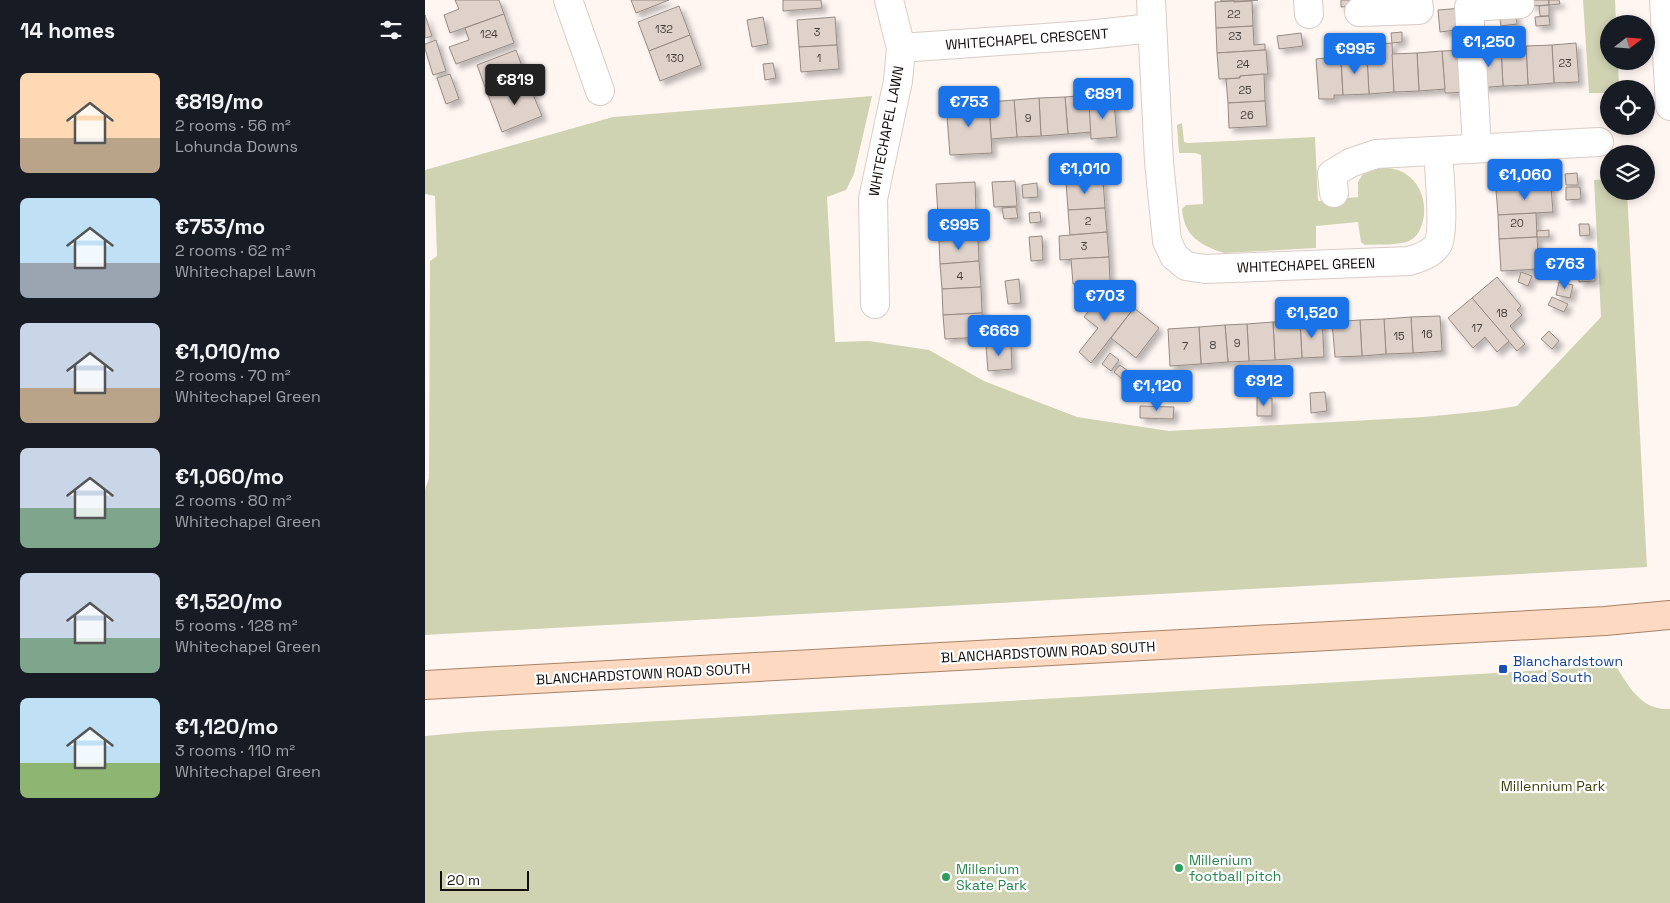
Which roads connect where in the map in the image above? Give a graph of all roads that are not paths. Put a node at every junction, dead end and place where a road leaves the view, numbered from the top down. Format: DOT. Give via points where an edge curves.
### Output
graph roads {
  1 [pos="568,0"];
  2 [pos="889,0"];
  3 [pos="1151,0"];
  4 [pos="1418,0"];
  5 [pos="1664,0"];
  6 [pos="1520,4"];
  7 [pos="1359,12"];
  8 [pos="1152,28"];
  9 [pos="901,48"];
  10 [pos="600,91"];
  11 [pos="1670,106"];
  12 [pos="1599,142"];
  13 [pos="1477,148"];
  14 [pos="1438,151"];
  15 [pos="1334,193"];
  16 [pos="875,304"];
  17 [pos="1670,615"];
  18 [pos="425,685"];
  1 -- 10 [label="street"];
  2 -- 9 [label="street, WHITECHAPEL LAWN"];
  3 -- 8 [label="street"];
  4 -- 7 [label="street" via="1419,10"];
  5 -- 11 [label="street"];
  6 -- 13 [label="street" via="1469,7"];
  8 -- 9 [label="street, WHITECHAPEL CRESCENT"];
  8 -- 14 [label="street, WHITECHAPEL GREEN" via="1167,241 1174,256 1186,266 1205,269 1423,258 1439,243 1442,228"];
  9 -- 16 [label="street, WHITECHAPEL LAWN" via="898,81 873,198"];
  12 -- 13 [label="street"];
  13 -- 14 [label="street"];
  14 -- 15 [label="street" via="1376,154 1350,163 1332,174"];
  17 -- 18 [label="main road, BLANCHARDSTOWN ROAD SOUTH"];
}
